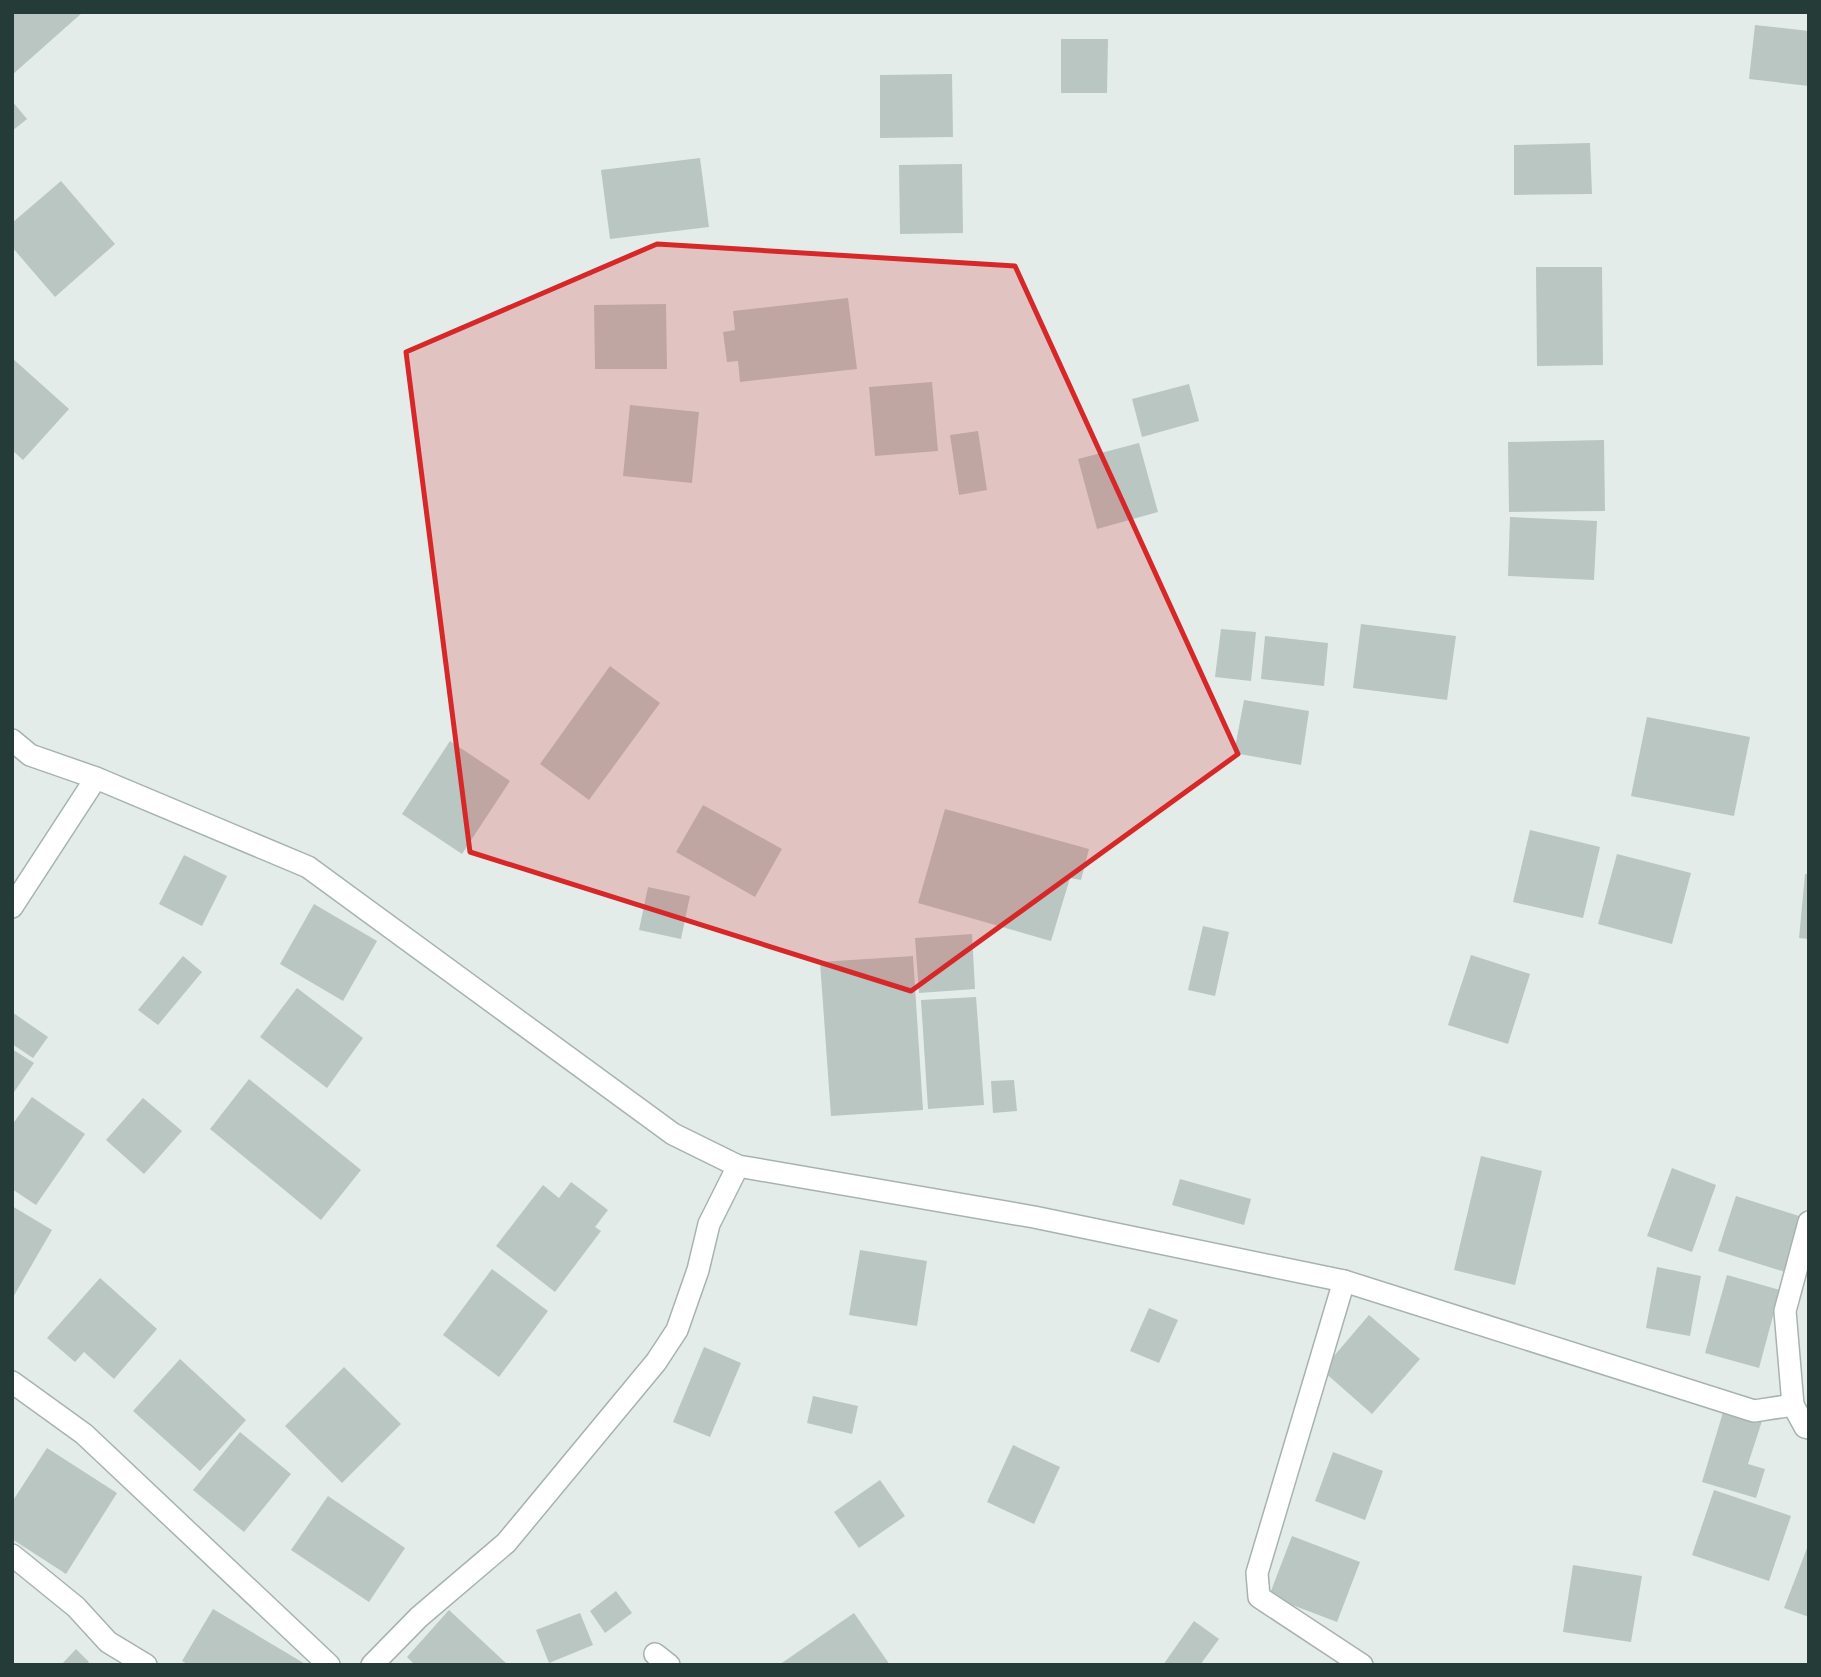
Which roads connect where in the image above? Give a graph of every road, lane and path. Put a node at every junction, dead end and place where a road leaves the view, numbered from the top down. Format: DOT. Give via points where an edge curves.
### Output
graph roads {
  1 [pos="12,740"];
  2 [pos="96,778"];
  3 [pos="12,907"];
  4 [pos="738,1166"];
  5 [pos="1809,1222"];
  6 [pos="1344,1280"];
  7 [pos="12,1382"];
  8 [pos="1793,1405"];
  9 [pos="1809,1428"];
  10 [pos="12,1555"];
  11 [pos="146,1665"];
  12 [pos="329,1665"];
  13 [pos="372,1665"];
  14 [pos="1362,1665"];
  1 -- 2 [label="street" via="30,755"];
  2 -- 3 [label="street"];
  2 -- 4 [label="street" via="308,867 673,1134"];
  4 -- 6 [label="street" via="1034,1217"];
  4 -- 13 [label="street" via="709,1224 677,1329 656,1362 506,1543 419,1616"];
  5 -- 8 [label="street" via="1785,1311"];
  6 -- 8 [label="street" via="1754,1412"];
  6 -- 14 [label="street" via="1257,1573 1259,1597"];
  7 -- 12 [label="street" via="84,1434"];
  8 -- 9 [label="street"];
  10 -- 11 [label="street" via="76,1607 108,1642"];
}
